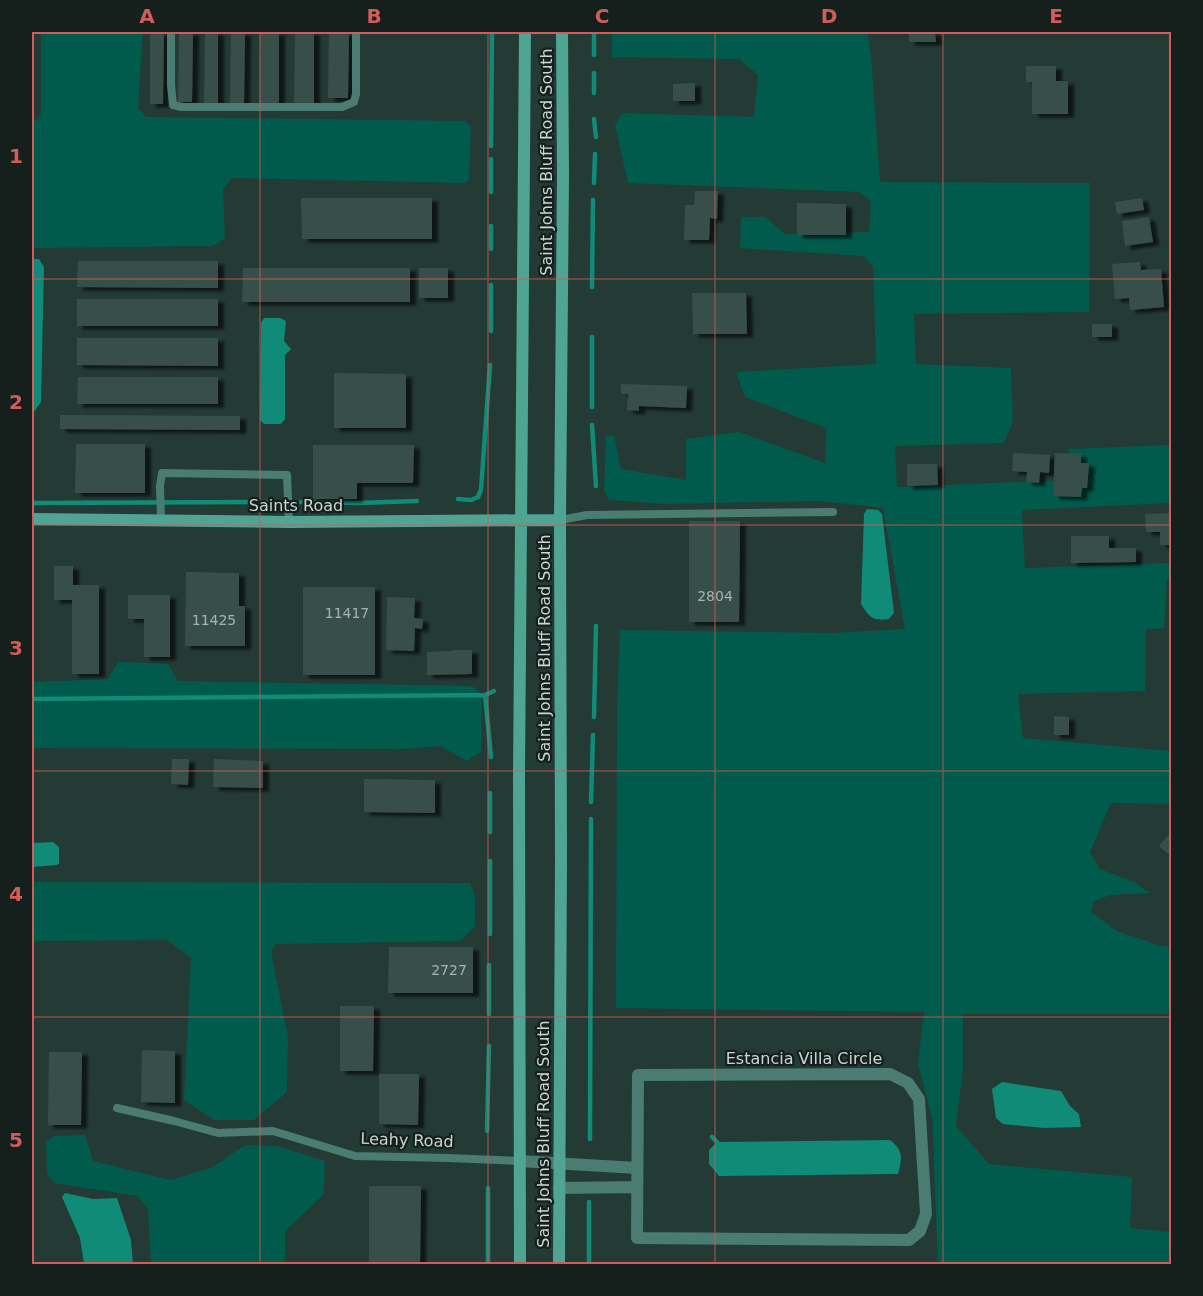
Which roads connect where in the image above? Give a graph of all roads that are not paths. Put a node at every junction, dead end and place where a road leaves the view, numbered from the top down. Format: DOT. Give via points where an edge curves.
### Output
graph roads {
  1 [pos="171,32"];
  2 [pos="356,32"];
  3 [pos="525,32"];
  4 [pos="562,32"];
  5 [pos="833,512"];
  6 [pos="32,519"];
  7 [pos="161,520"];
  8 [pos="521,520"];
  9 [pos="560,520"];
  10 [pos="289,522"];
  11 [pos="117,1108"];
  12 [pos="519,1161"];
  13 [pos="559,1163"];
  14 [pos="637,1168"];
  15 [pos="637,1187"];
  16 [pos="559,1188"];
  17 [pos="520,1264"];
  18 [pos="559,1264"];
  1 -- 2 [label="lane" via="173,105 342,107 354,102 356,94"];
  3 -- 8 [label="main road, Saint Johns Bluff Road South"];
  4 -- 9 [label="main road, Saint Johns Bluff Road South"];
  5 -- 9 [label="lane" via="586,515"];
  6 -- 7 [label="main road, Saints Road"];
  7 -- 10 [label="main road, Saints Road"];
  7 -- 10 [label="lane" via="162,473 287,475"];
  8 -- 9 [label="main road, Saints Road"];
  8 -- 10 [label="main road, Saints Road"];
  8 -- 12 [label="main road, Saint Johns Bluff Road South"];
  9 -- 13 [label="main road, Saint Johns Bluff Road South"];
  11 -- 12 [label="lane, Leahy Road" via="218,1133 273,1131 355,1156"];
  12 -- 13 [label="street, Leahy Road"];
  12 -- 17 [label="main road, Saint Johns Bluff Road South"];
  13 -- 14 [label="street, Leahy Road"];
  13 -- 16 [label="main road, Saint Johns Bluff Road South"];
  14 -- 15 [label="street, Estancia Villa Circle"];
  14 -- 15 [label="street, Estancia Villa Circle" via="638,1075 891,1074 908,1083 919,1099 926,1214 920,1231 909,1240 637,1238"];
  15 -- 16 [label="street"];
  16 -- 18 [label="main road, Saint Johns Bluff Road South"];
}
